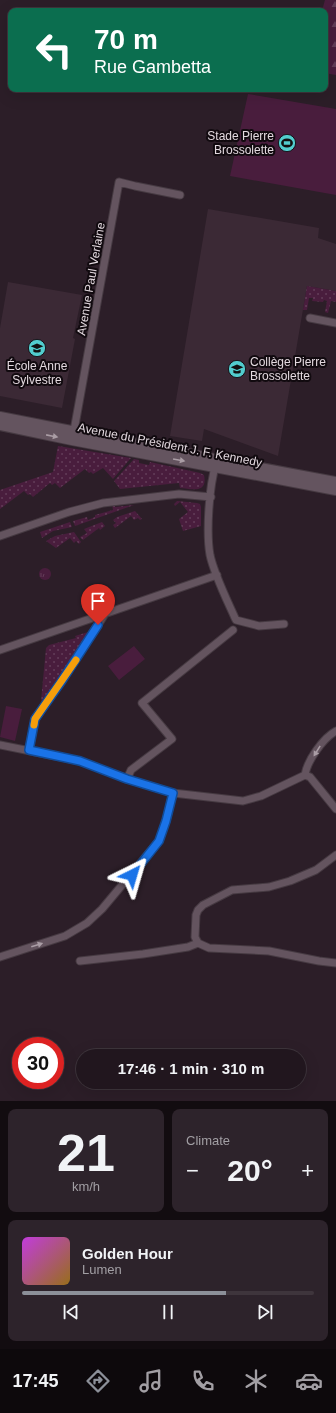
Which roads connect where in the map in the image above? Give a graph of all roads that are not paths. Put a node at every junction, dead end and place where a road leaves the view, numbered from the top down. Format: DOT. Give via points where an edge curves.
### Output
graph roads {
  1 [pos="180,195"];
  2 [pos="310,318"];
  3 [pos="336,323"];
  4 [pos="0,416"];
  5 [pos="0,425"];
  6 [pos="73,436"];
  7 [pos="216,464"];
  8 [pos="336,482"];
  9 [pos="336,490"];
  10 [pos="211,496"];
  11 [pos="0,536"];
  12 [pos="217,575"];
  13 [pos="105,614"];
  14 [pos="284,624"];
  15 [pos="233,630"];
  16 [pos="0,650"];
  17 [pos="336,731"];
  18 [pos="0,745"];
  19 [pos="29,750"];
  20 [pos="305,776"];
  21 [pos="127,779"];
  22 [pos="173,793"];
  23 [pos="336,809"];
  24 [pos="336,855"];
  25 [pos="198,943"];
  26 [pos="0,957"];
  27 [pos="80,961"];
  28 [pos="336,963"];
  1 -- 6 [label="street, Avenue Paul Verlaine" via="119,182"];
  2 -- 3 [label="street"];
  4 -- 6 [label="main road, Avenue du Président J. F. Kennedy"];
  5 -- 6 [label="main road, Avenue du Président J. F. Kennedy, one-way"];
  6 -- 7 [label="main road, Avenue du Président J. F. Kennedy"];
  7 -- 8 [label="main road, Avenue du Président J. F. Kennedy"];
  7 -- 9 [label="main road, Avenue du Président J. F. Kennedy"];
  7 -- 10 [label="street"];
  10 -- 11 [label="street" via="180,494 103,503"];
  10 -- 12 [label="street" via="208,531 210,556"];
  12 -- 13 [label="street"];
  12 -- 14 [label="street" via="236,620 259,626"];
  13 -- 16 [label="street"];
  13 -- 19 [label="street" via="35,719"];
  15 -- 21 [label="street" via="142,703 172,739 131,770"];
  17 -- 20 [label="street, one-way" via="321,745 306,768"];
  18 -- 19 [label="street"];
  19 -- 21 [label="street" via="80,761"];
  20 -- 22 [label="street" via="261,796 243,801"];
  20 -- 23 [label="street" via="310,777"];
  21 -- 22 [label="street"];
  26 -- 22 [label="street, one-way" via="65,936 87,923 102,909 159,841"];
  24 -- 25 [label="street" via="316,870 290,881 269,887 232,890 203,905 196,915 195,937"];
  25 -- 27 [label="street" via="143,954"];
  25 -- 28 [label="street" via="208,948 269,951"];
}
